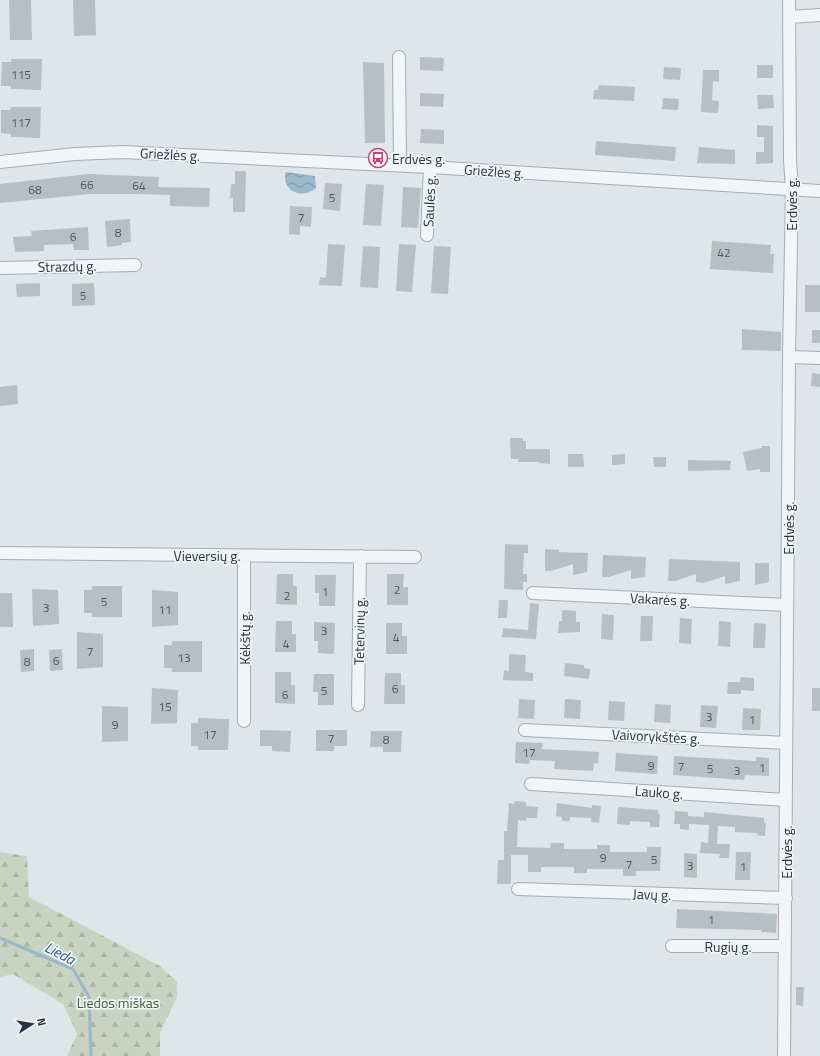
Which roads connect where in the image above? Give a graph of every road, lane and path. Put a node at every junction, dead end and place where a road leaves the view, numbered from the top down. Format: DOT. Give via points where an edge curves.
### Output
graph roads {
  1 [pos="789,0"];
  2 [pos="820,15"];
  3 [pos="790,17"];
  4 [pos="398,57"];
  5 [pos="0,162"];
  6 [pos="400,166"];
  7 [pos="430,167"];
  8 [pos="792,191"];
  9 [pos="820,191"];
  10 [pos="427,235"];
  11 [pos="135,265"];
  12 [pos="0,268"];
  13 [pos="789,356"];
  14 [pos="820,358"];
  15 [pos="0,553"];
  16 [pos="244,556"];
  17 [pos="360,556"];
  18 [pos="415,557"];
  19 [pos="533,593"];
  20 [pos="787,605"];
  21 [pos="358,705"];
  22 [pos="244,722"];
  23 [pos="525,730"];
  24 [pos="786,743"];
  25 [pos="531,784"];
  26 [pos="786,800"];
  27 [pos="518,889"];
  28 [pos="786,898"];
  29 [pos="672,946"];
  30 [pos="785,946"];
  31 [pos="784,1056"];
  1 -- 3 [label="street, Erdvės g."];
  2 -- 3 [label="street"];
  3 -- 8 [label="street, Erdvės g."];
  4 -- 6 [label="street"];
  5 -- 6 [label="street, Griežlės g." via="122,152"];
  6 -- 7 [label="street, Griežlės g."];
  7 -- 8 [label="street, Griežlės g."];
  7 -- 10 [label="street, Saulės g."];
  8 -- 9 [label="street, Griežlės g."];
  8 -- 13 [label="street, Erdvės g."];
  11 -- 12 [label="street, Strazdų g."];
  13 -- 14 [label="street"];
  13 -- 20 [label="street, Erdvės g."];
  15 -- 16 [label="street, Vieversių g."];
  16 -- 17 [label="street, Vieversių g."];
  16 -- 22 [label="street, Kėkštų g."];
  17 -- 18 [label="street, Vieversių g."];
  17 -- 21 [label="street, Tetervinų g."];
  19 -- 20 [label="street, Vakarės g."];
  20 -- 24 [label="street, Erdvės g."];
  23 -- 24 [label="street, Vaivorykštės g."];
  24 -- 26 [label="street, Erdvės g."];
  25 -- 26 [label="street, Lauko g."];
  26 -- 28 [label="street, Erdvės g."];
  27 -- 28 [label="street, Javų g."];
  28 -- 30 [label="street, Erdvės g."];
  29 -- 30 [label="street, Rugių g."];
  30 -- 31 [label="street, Erdvės g."];
}
